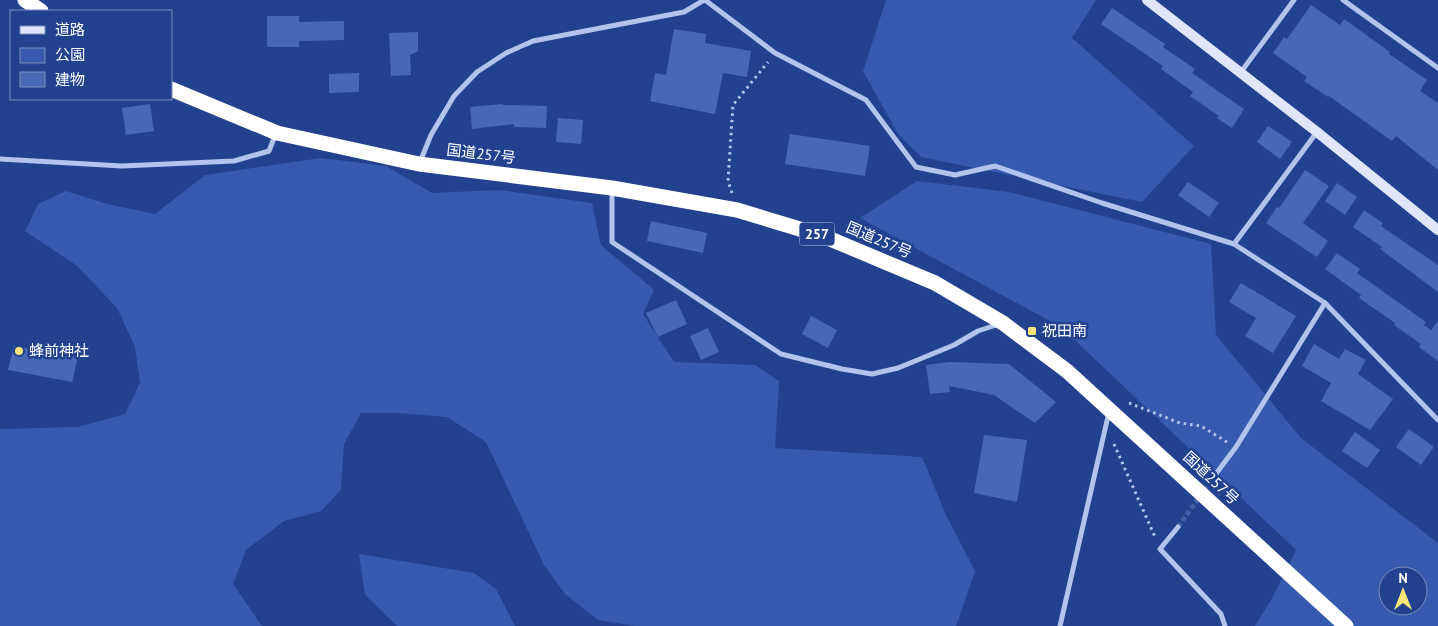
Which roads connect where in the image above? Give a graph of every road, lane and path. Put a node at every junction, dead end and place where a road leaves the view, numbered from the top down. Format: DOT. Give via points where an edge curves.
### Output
graph roads {
  1 [pos="25,0"];
  2 [pos="704,0"];
  3 [pos="1147,0"];
  4 [pos="1294,0"];
  5 [pos="1343,0"];
  6 [pos="40,10"];
  7 [pos="775,53"];
  8 [pos="1438,68"];
  9 [pos="1240,73"];
  10 [pos="172,89"];
  11 [pos="1317,132"];
  12 [pos="276,133"];
  13 [pos="0,159"];
  14 [pos="419,164"];
  15 [pos="612,188"];
  16 [pos="737,210"];
  17 [pos="1438,230"];
  18 [pos="1234,244"];
  19 [pos="1325,303"];
  20 [pos="1003,323"];
  21 [pos="1123,401"];
  22 [pos="1109,408"];
  23 [pos="1438,420"];
  24 [pos="1106,425"];
  25 [pos="1236,448"];
  26 [pos="1215,475"];
  27 [pos="1178,528"];
  28 [pos="1160,549"];
  29 [pos="1060,626"];
  30 [pos="1225,626"];
  31 [pos="1344,626"];
  1 -- 6 [label="highway"];
  2 -- 7 [label="street"];
  2 -- 14 [label="street" via="684,12 534,41 506,53 477,72 454,96 431,135"];
  3 -- 9 [label="street"];
  4 -- 9 [label="street"];
  5 -- 8 [label="street"];
  7 -- 16 [label="path" via="733,105 728,181"];
  7 -- 18 [label="street" via="866,100 916,167 955,175 995,166"];
  9 -- 11 [label="street"];
  10 -- 12 [label="highway, 国道257号 / 257"];
  11 -- 17 [label="street"];
  11 -- 18 [label="street"];
  12 -- 13 [label="street" via="269,151 234,161 122,166"];
  12 -- 14 [label="highway, 国道257号 / 257"];
  14 -- 15 [label="highway, 国道257号 / 257"];
  15 -- 16 [label="highway, 国道257号 / 257"];
  15 -- 20 [label="street" via="612,242 781,354 872,374 898,368"];
  16 -- 20 [label="highway, 国道257号 / 257" via="822,236 935,283"];
  18 -- 19 [label="street"];
  19 -- 23 [label="street"];
  19 -- 25 [label="street"];
  20 -- 22 [label="highway, 国道257号 / 257" via="1067,371"];
  21 -- 25 [label="path" via="1180,423 1201,426"];
  22 -- 24 [label="street"];
  22 -- 31 [label="highway, 国道257号 / 257"];
  24 -- 28 [label="path"];
  24 -- 29 [label="street"];
  25 -- 26 [label="street"];
  27 -- 28 [label="street"];
  28 -- 30 [label="street" via="1221,614"];
}
